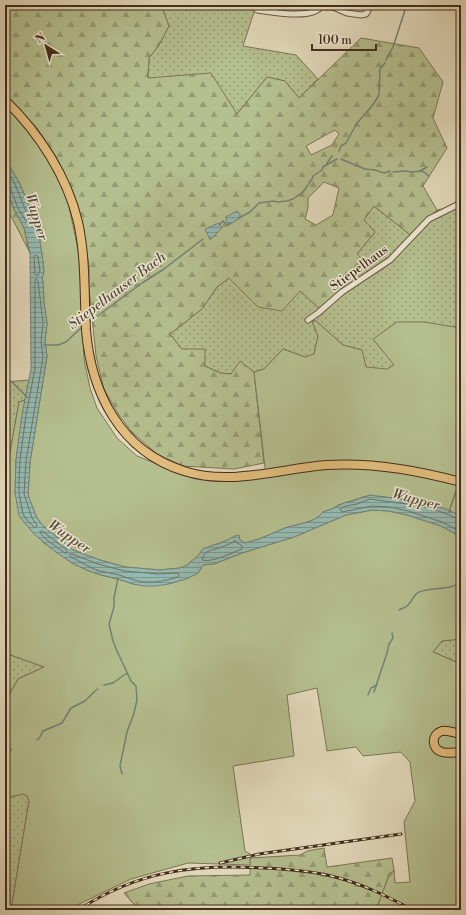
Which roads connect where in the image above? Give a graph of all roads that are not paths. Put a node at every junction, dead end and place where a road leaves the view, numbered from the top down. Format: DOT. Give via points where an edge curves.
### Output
graph roads {
  1 [pos="371,5"];
  2 [pos="322,6"];
  3 [pos="257,10"];
  4 [pos="5,100"];
  5 [pos="461,203"];
  6 [pos="308,320"];
  7 [pos="461,482"];
  8 [pos="461,734"];
  9 [pos="461,752"];
  1 -- 2 [label="street" via="366,14 361,15"];
  2 -- 3 [label="street" via="319,10 302,14"];
  4 -- 7 [label="main road" via="37,136 66,188 81,241 86,330 95,379 118,424 136,445 169,466 184,472 208,476 236,477 313,466 362,465 412,471"];
  5 -- 6 [label="street, Stiepelhaus" via="429,219 390,260 342,292"];
  8 -- 9 [label="main road" via="441,732 436,735 434,742 436,749 441,752"];
}
